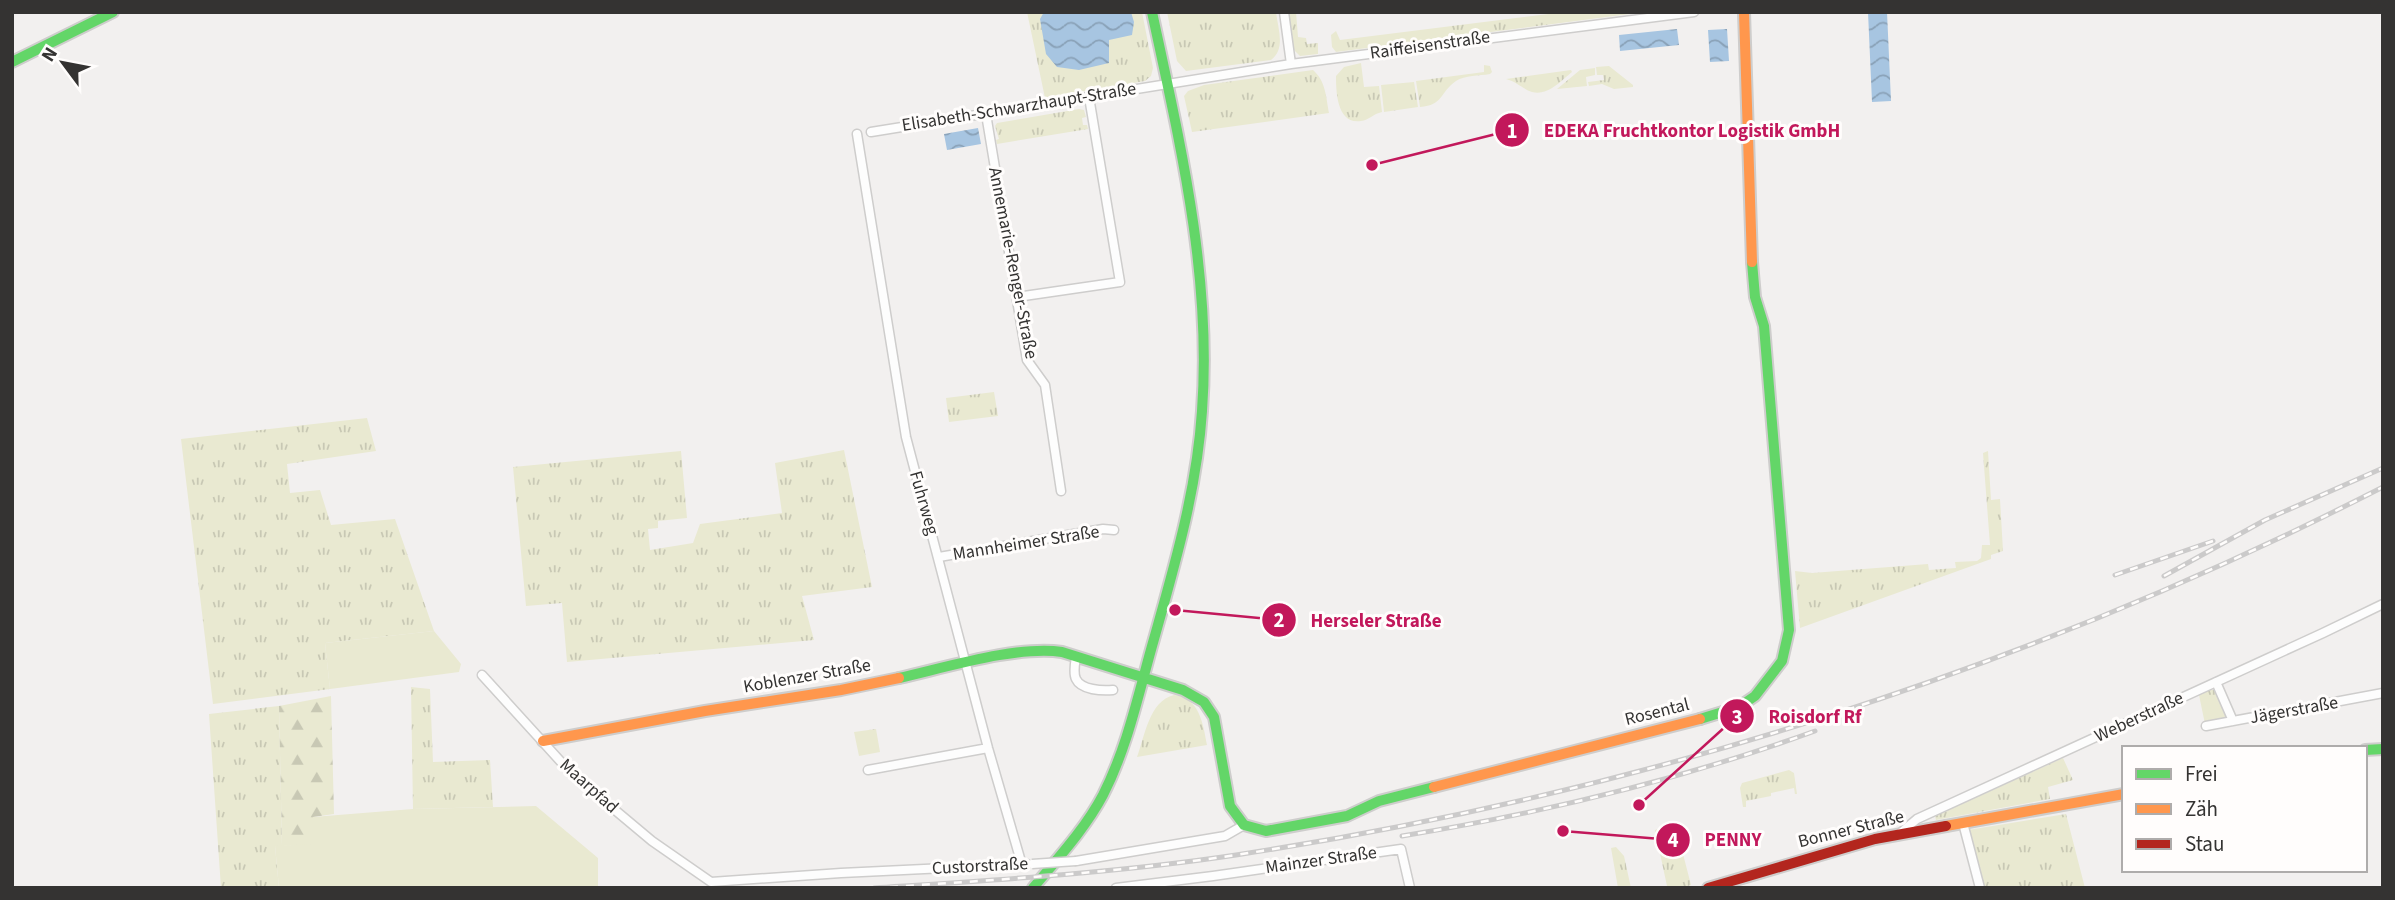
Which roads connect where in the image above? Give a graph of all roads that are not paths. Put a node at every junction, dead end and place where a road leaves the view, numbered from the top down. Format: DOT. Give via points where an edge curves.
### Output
graph roads {
  1 [pos="113,12"];
  2 [pos="1152,12"];
  3 [pos="1284,12"];
  4 [pos="1694,12"];
  5 [pos="1744,12"];
  6 [pos="12,62"];
  7 [pos="1291,64"];
  8 [pos="1168,83"];
  9 [pos="1089,97"];
  10 [pos="986,114"];
  11 [pos="871,132"];
  12 [pos="857,134"];
  13 [pos="1017,297"];
  14 [pos="1061,491"];
  15 [pos="1114,530"];
  16 [pos="939,557"];
  17 [pos="2383,604"];
  18 [pos="1076,657"];
  19 [pos="965,664"];
  20 [pos="482,675"];
  21 [pos="1144,677"];
  22 [pos="2216,682"];
  23 [pos="1113,690"];
  24 [pos="2383,693"];
  25 [pos="2233,721"];
  26 [pos="2206,726"];
  27 [pos="543,741"];
  28 [pos="988,748"];
  29 [pos="867,770"];
  30 [pos="2122,794"];
  31 [pos="1963,822"];
  32 [pos="1244,825"];
  33 [pos="1898,835"];
  34 [pos="1027,864"];
  35 [pos="711,882"];
  36 [pos="1033,888"];
  37 [pos="1116,888"];
  38 [pos="1410,888"];
  39 [pos="1708,888"];
  40 [pos="1980,888"];
  1 -- 6 [label="street"];
  2 -- 8 [label="street"];
  3 -- 7 [label="street"];
  4 -- 7 [label="street, Raiffeisenstraße"];
  5 -- 32 [label="street, Rosental" via="1752,270 1764,326 1789,610 1782,661 1755,696 1725,712 1379,800 1347,816 1266,831"];
  7 -- 8 [label="street, Raiffeisenstraße"];
  8 -- 9 [label="street, Elisabeth-Schwarzhaupt-Straße"];
  8 -- 21 [label="street" via="1200,272 1204,381 1192,486"];
  9 -- 10 [label="street, Elisabeth-Schwarzhaupt-Straße"];
  9 -- 13 [label="street" via="1120,282"];
  10 -- 11 [label="street, Elisabeth-Schwarzhaupt-Straße"];
  10 -- 13 [label="street, Annemarie-Renger-Straße"];
  12 -- 16 [label="street, Fuhrweg" via="905,437"];
  13 -- 14 [label="street, Annemarie-Renger-Straße" via="1027,360 1045,385"];
  15 -- 16 [label="street, Mannheimer Straße"];
  16 -- 19 [label="street, Fuhrweg"];
  17 -- 22 [label="street, Weberstraße"];
  18 -- 19 [label="street, Koblenzer Straße" via="1049,650"];
  18 -- 21 [label="street, Koblenzer Straße"];
  18 -- 23 [label="street" via="1074,677 1081,685"];
  19 -- 27 [label="street, Koblenzer Straße"];
  19 -- 28 [label="street, Fuhrweg"];
  20 -- 27 [label="street, Maarpfad"];
  21 -- 32 [label="street" via="1183,690 1210,708 1230,807"];
  21 -- 36 [label="street" via="1102,797"];
  22 -- 25 [label="street"];
  22 -- 33 [label="street, Weberstraße" via="1917,818"];
  24 -- 25 [label="street, Jägerstraße"];
  25 -- 26 [label="street, Jägerstraße"];
  27 -- 35 [label="street, Maarpfad" via="572,774 652,841"];
  28 -- 29 [label="street"];
  28 -- 34 [label="street, Fuhrweg"];
  30 -- 31 [label="street, Bonner Straße"];
  31 -- 33 [label="street, Bonner Straße"];
  31 -- 40 [label="street"];
  32 -- 34 [label="street, Custorstraße, bridge" via="1225,836 1076,861"];
  33 -- 39 [label="street, Bonner Straße"];
  34 -- 35 [label="street, Custorstraße"];
  37 -- 38 [label="street, Mainzer Straße" via="1401,849"];
}
